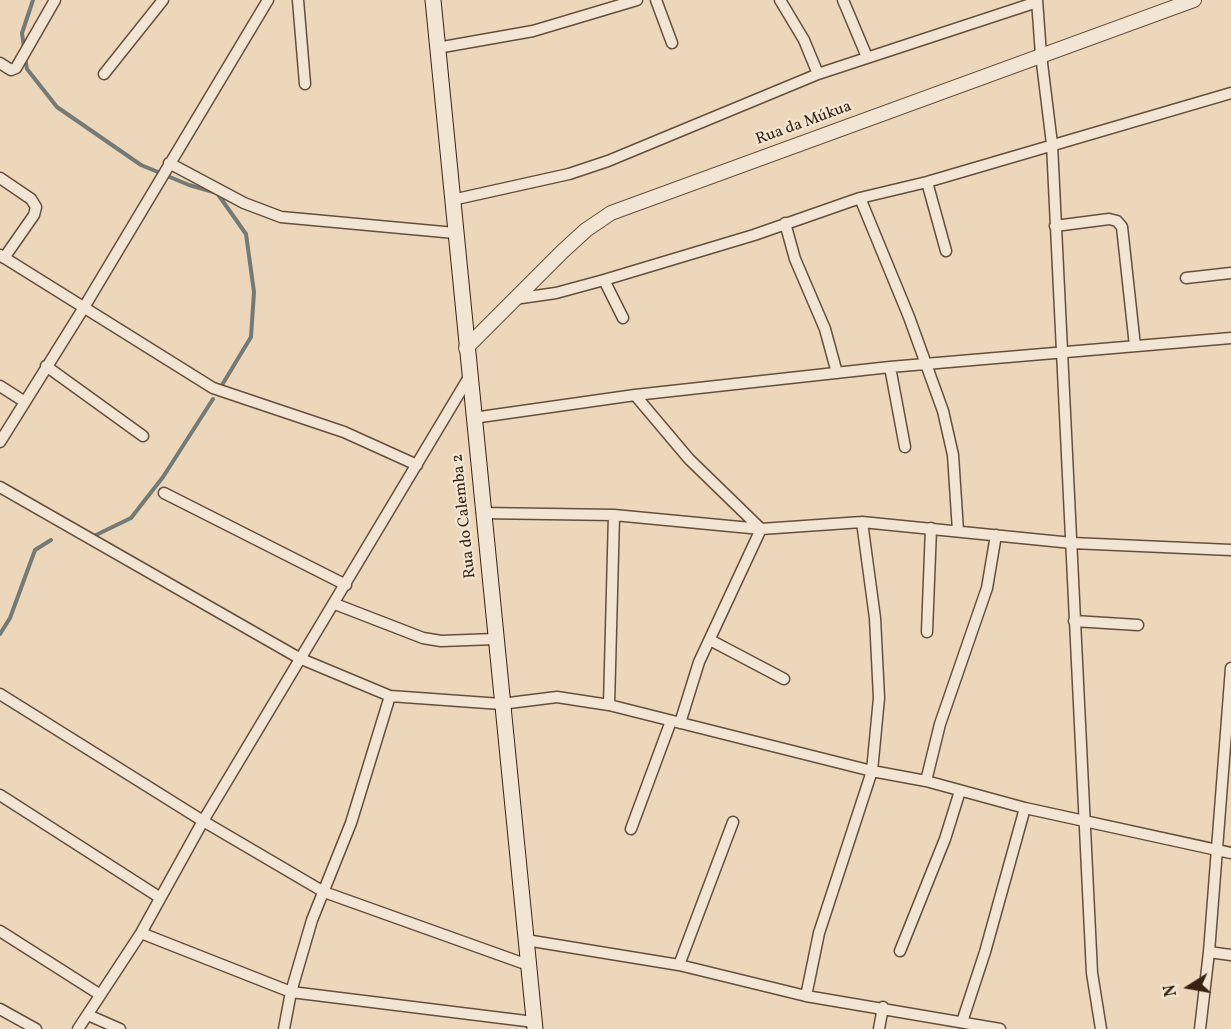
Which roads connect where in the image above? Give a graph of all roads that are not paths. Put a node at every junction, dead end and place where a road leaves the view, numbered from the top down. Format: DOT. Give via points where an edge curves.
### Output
graph roads {
  1 [pos="55,0"];
  2 [pos="163,0"];
  3 [pos="268,0"];
  4 [pos="298,0"];
  5 [pos="433,0"];
  6 [pos="637,0"];
  7 [pos="656,0"];
  8 [pos="780,0"];
  9 [pos="843,0"];
  10 [pos="1194,0"];
  11 [pos="1037,1"];
  12 [pos="672,44"];
  13 [pos="437,48"];
  14 [pos="1041,55"];
  15 [pos="867,57"];
  16 [pos="0,63"];
  17 [pos="104,74"];
  18 [pos="818,74"];
  19 [pos="305,84"];
  20 [pos="1231,93"];
  21 [pos="1052,144"];
  22 [pos="169,164"];
  23 [pos="0,178"];
  24 [pos="927,182"];
  25 [pos="860,198"];
  26 [pos="452,200"];
  27 [pos="785,223"];
  28 [pos="1055,226"];
  29 [pos="455,233"];
  30 [pos="946,251"];
  31 [pos="2,257"];
  32 [pos="1231,273"];
  33 [pos="1186,278"];
  34 [pos="604,280"];
  35 [pos="512,300"];
  36 [pos="83,309"];
  37 [pos="624,318"];
  38 [pos="1231,338"];
  39 [pos="1135,346"];
  40 [pos="466,348"];
  41 [pos="1062,352"];
  42 [pos="928,365"];
  43 [pos="46,366"];
  44 [pos="890,367"];
  45 [pos="837,373"];
  46 [pos="469,377"];
  47 [pos="0,386"];
  48 [pos="635,395"];
  49 [pos="25,402"];
  50 [pos="473,418"];
  51 [pos="143,436"];
  52 [pos="0,442"];
  53 [pos="905,447"];
  54 [pos="417,465"];
  55 [pos="0,488"];
  56 [pos="164,493"];
  57 [pos="482,513"];
  58 [pos="614,515"];
  59 [pos="862,522"];
  60 [pos="931,528"];
  61 [pos="761,529"];
  62 [pos="958,531"];
  63 [pos="996,535"];
  64 [pos="1072,543"];
  65 [pos="1231,549"];
  66 [pos="346,585"];
  67 [pos="335,604"];
  68 [pos="1074,621"];
  69 [pos="1138,625"];
  70 [pos="927,632"];
  71 [pos="495,639"];
  72 [pos="710,640"];
  73 [pos="299,658"];
  74 [pos="1231,668"];
  75 [pos="784,679"];
  76 [pos="0,694"];
  77 [pos="390,696"];
  78 [pos="501,704"];
  79 [pos="609,705"];
  80 [pos="676,722"];
  81 [pos="1228,754"];
  82 [pos="872,771"];
  83 [pos="926,781"];
  84 [pos="960,791"];
  85 [pos="0,795"];
  86 [pos="1025,808"];
  87 [pos="203,821"];
  88 [pos="733,822"];
  89 [pos="1084,822"];
  90 [pos="631,829"];
  91 [pos="1217,849"];
  92 [pos="1231,853"];
  93 [pos="324,892"];
  94 [pos="159,897"];
  95 [pos="0,931"];
  96 [pos="141,933"];
  97 [pos="526,940"];
  98 [pos="900,951"];
  99 [pos="1209,952"];
  100 [pos="1231,955"];
  101 [pos="528,965"];
  102 [pos="679,965"];
  103 [pos="291,992"];
  104 [pos="99,994"];
  105 [pos="806,996"];
  106 [pos="883,1007"];
  107 [pos="0,1010"];
  108 [pos="88,1015"];
  109 [pos="962,1022"];
  110 [pos="534,1026"];
  111 [pos="36,1029"];
  112 [pos="78,1029"];
  113 [pos="120,1029"];
  114 [pos="284,1029"];
  115 [pos="879,1029"];
  116 [pos="1000,1029"];
  117 [pos="1101,1029"];
  118 [pos="1200,1029"];
  1 -- 16 [label="street" via="16,68 11,70"];
  2 -- 17 [label="street"];
  3 -- 22 [label="street"];
  4 -- 19 [label="street"];
  5 -- 13 [label="main road, Rua do Calemba 2"];
  6 -- 13 [label="street" via="533,31"];
  7 -- 12 [label="street"];
  8 -- 18 [label="street" via="804,40"];
  9 -- 15 [label="street"];
  10 -- 14 [label="street, Rua da Múkua"];
  11 -- 14 [label="street"];
  11 -- 15 [label="street"];
  13 -- 26 [label="main road, Rua do Calemba 2"];
  14 -- 21 [label="street"];
  14 -- 35 [label="street, Rua da Múkua" via="612,213 586,230"];
  15 -- 18 [label="street"];
  18 -- 26 [label="street" via="608,161 569,174"];
  20 -- 21 [label="street"];
  21 -- 24 [label="street"];
  21 -- 28 [label="street"];
  22 -- 29 [label="street" via="281,217"];
  22 -- 36 [label="street"];
  23 -- 31 [label="street" via="31,199 36,207"];
  24 -- 25 [label="street"];
  24 -- 30 [label="street"];
  25 -- 27 [label="street"];
  25 -- 42 [label="street"];
  26 -- 29 [label="main road, Rua do Calemba 2"];
  27 -- 34 [label="street"];
  27 -- 45 [label="street" via="795,259 825,329"];
  28 -- 39 [label="street" via="1109,219 1117,220 1122,227"];
  28 -- 41 [label="street"];
  29 -- 40 [label="main road, Rua do Calemba 2"];
  31 -- 36 [label="street"];
  32 -- 33 [label="street"];
  34 -- 35 [label="street"];
  34 -- 37 [label="street"];
  35 -- 40 [label="street, Rua da Múkua"];
  36 -- 43 [label="street"];
  36 -- 54 [label="street" via="213,388 344,432"];
  38 -- 39 [label="street"];
  39 -- 41 [label="street"];
  40 -- 46 [label="main road, Rua do Calemba 2"];
  41 -- 42 [label="street"];
  41 -- 64 [label="street"];
  42 -- 44 [label="street"];
  42 -- 62 [label="street" via="948,427"];
  43 -- 49 [label="street"];
  43 -- 51 [label="street"];
  44 -- 45 [label="street"];
  44 -- 53 [label="street"];
  45 -- 48 [label="street"];
  46 -- 50 [label="main road, Rua do Calemba 2"];
  46 -- 54 [label="street"];
  47 -- 49 [label="street"];
  48 -- 50 [label="street"];
  48 -- 61 [label="street" via="688,459"];
  49 -- 52 [label="street"];
  50 -- 57 [label="main road, Rua do Calemba 2"];
  54 -- 66 [label="street"];
  55 -- 73 [label="street"];
  56 -- 66 [label="street"];
  57 -- 58 [label="street"];
  57 -- 71 [label="main road, Rua do Calemba 2"];
  58 -- 61 [label="street"];
  58 -- 79 [label="street"];
  59 -- 60 [label="street"];
  59 -- 61 [label="street"];
  59 -- 82 [label="street" via="875,618 879,698"];
  60 -- 62 [label="street"];
  60 -- 70 [label="street"];
  61 -- 72 [label="street"];
  62 -- 63 [label="street"];
  63 -- 64 [label="street"];
  63 -- 83 [label="street" via="987,588 940,724"];
  64 -- 65 [label="street"];
  64 -- 68 [label="street"];
  66 -- 67 [label="street"];
  67 -- 71 [label="street" via="423,638"];
  67 -- 73 [label="street"];
  68 -- 69 [label="street"];
  68 -- 89 [label="street"];
  71 -- 78 [label="main road, Rua do Calemba 2"];
  72 -- 75 [label="street"];
  72 -- 80 [label="street"];
  73 -- 77 [label="street"];
  73 -- 87 [label="street"];
  74 -- 81 [label="street"];
  76 -- 87 [label="street"];
  77 -- 78 [label="street"];
  77 -- 93 [label="street" via="351,823"];
  78 -- 79 [label="street" via="557,696"];
  78 -- 97 [label="main road, Rua do Calemba 2"];
  79 -- 80 [label="street"];
  80 -- 82 [label="street"];
  80 -- 90 [label="street"];
  81 -- 91 [label="street"];
  82 -- 83 [label="street"];
  82 -- 105 [label="street" via="819,933"];
  83 -- 84 [label="street"];
  84 -- 86 [label="street"];
  84 -- 98 [label="street" via="945,840"];
  85 -- 94 [label="street"];
  86 -- 89 [label="street"];
  86 -- 109 [label="street"];
  87 -- 93 [label="street"];
  87 -- 94 [label="street"];
  88 -- 102 [label="street"];
  89 -- 91 [label="street"];
  89 -- 117 [label="street" via="1092,973"];
  91 -- 92 [label="street"];
  91 -- 99 [label="street"];
  93 -- 101 [label="street"];
  93 -- 103 [label="street"];
  94 -- 96 [label="street"];
  95 -- 104 [label="street"];
  96 -- 103 [label="street"];
  96 -- 104 [label="street"];
  97 -- 101 [label="main road, Rua do Calemba 2"];
  97 -- 102 [label="street"];
  99 -- 100 [label="street"];
  99 -- 118 [label="street"];
  101 -- 110 [label="main road, Rua do Calemba 2"];
  102 -- 105 [label="street"];
  103 -- 110 [label="street"];
  103 -- 114 [label="street"];
  104 -- 108 [label="street"];
  105 -- 106 [label="street"];
  106 -- 109 [label="street"];
  106 -- 115 [label="street"];
  107 -- 111 [label="street"];
  108 -- 112 [label="street"];
  108 -- 113 [label="street"];
  109 -- 116 [label="street"];
}
